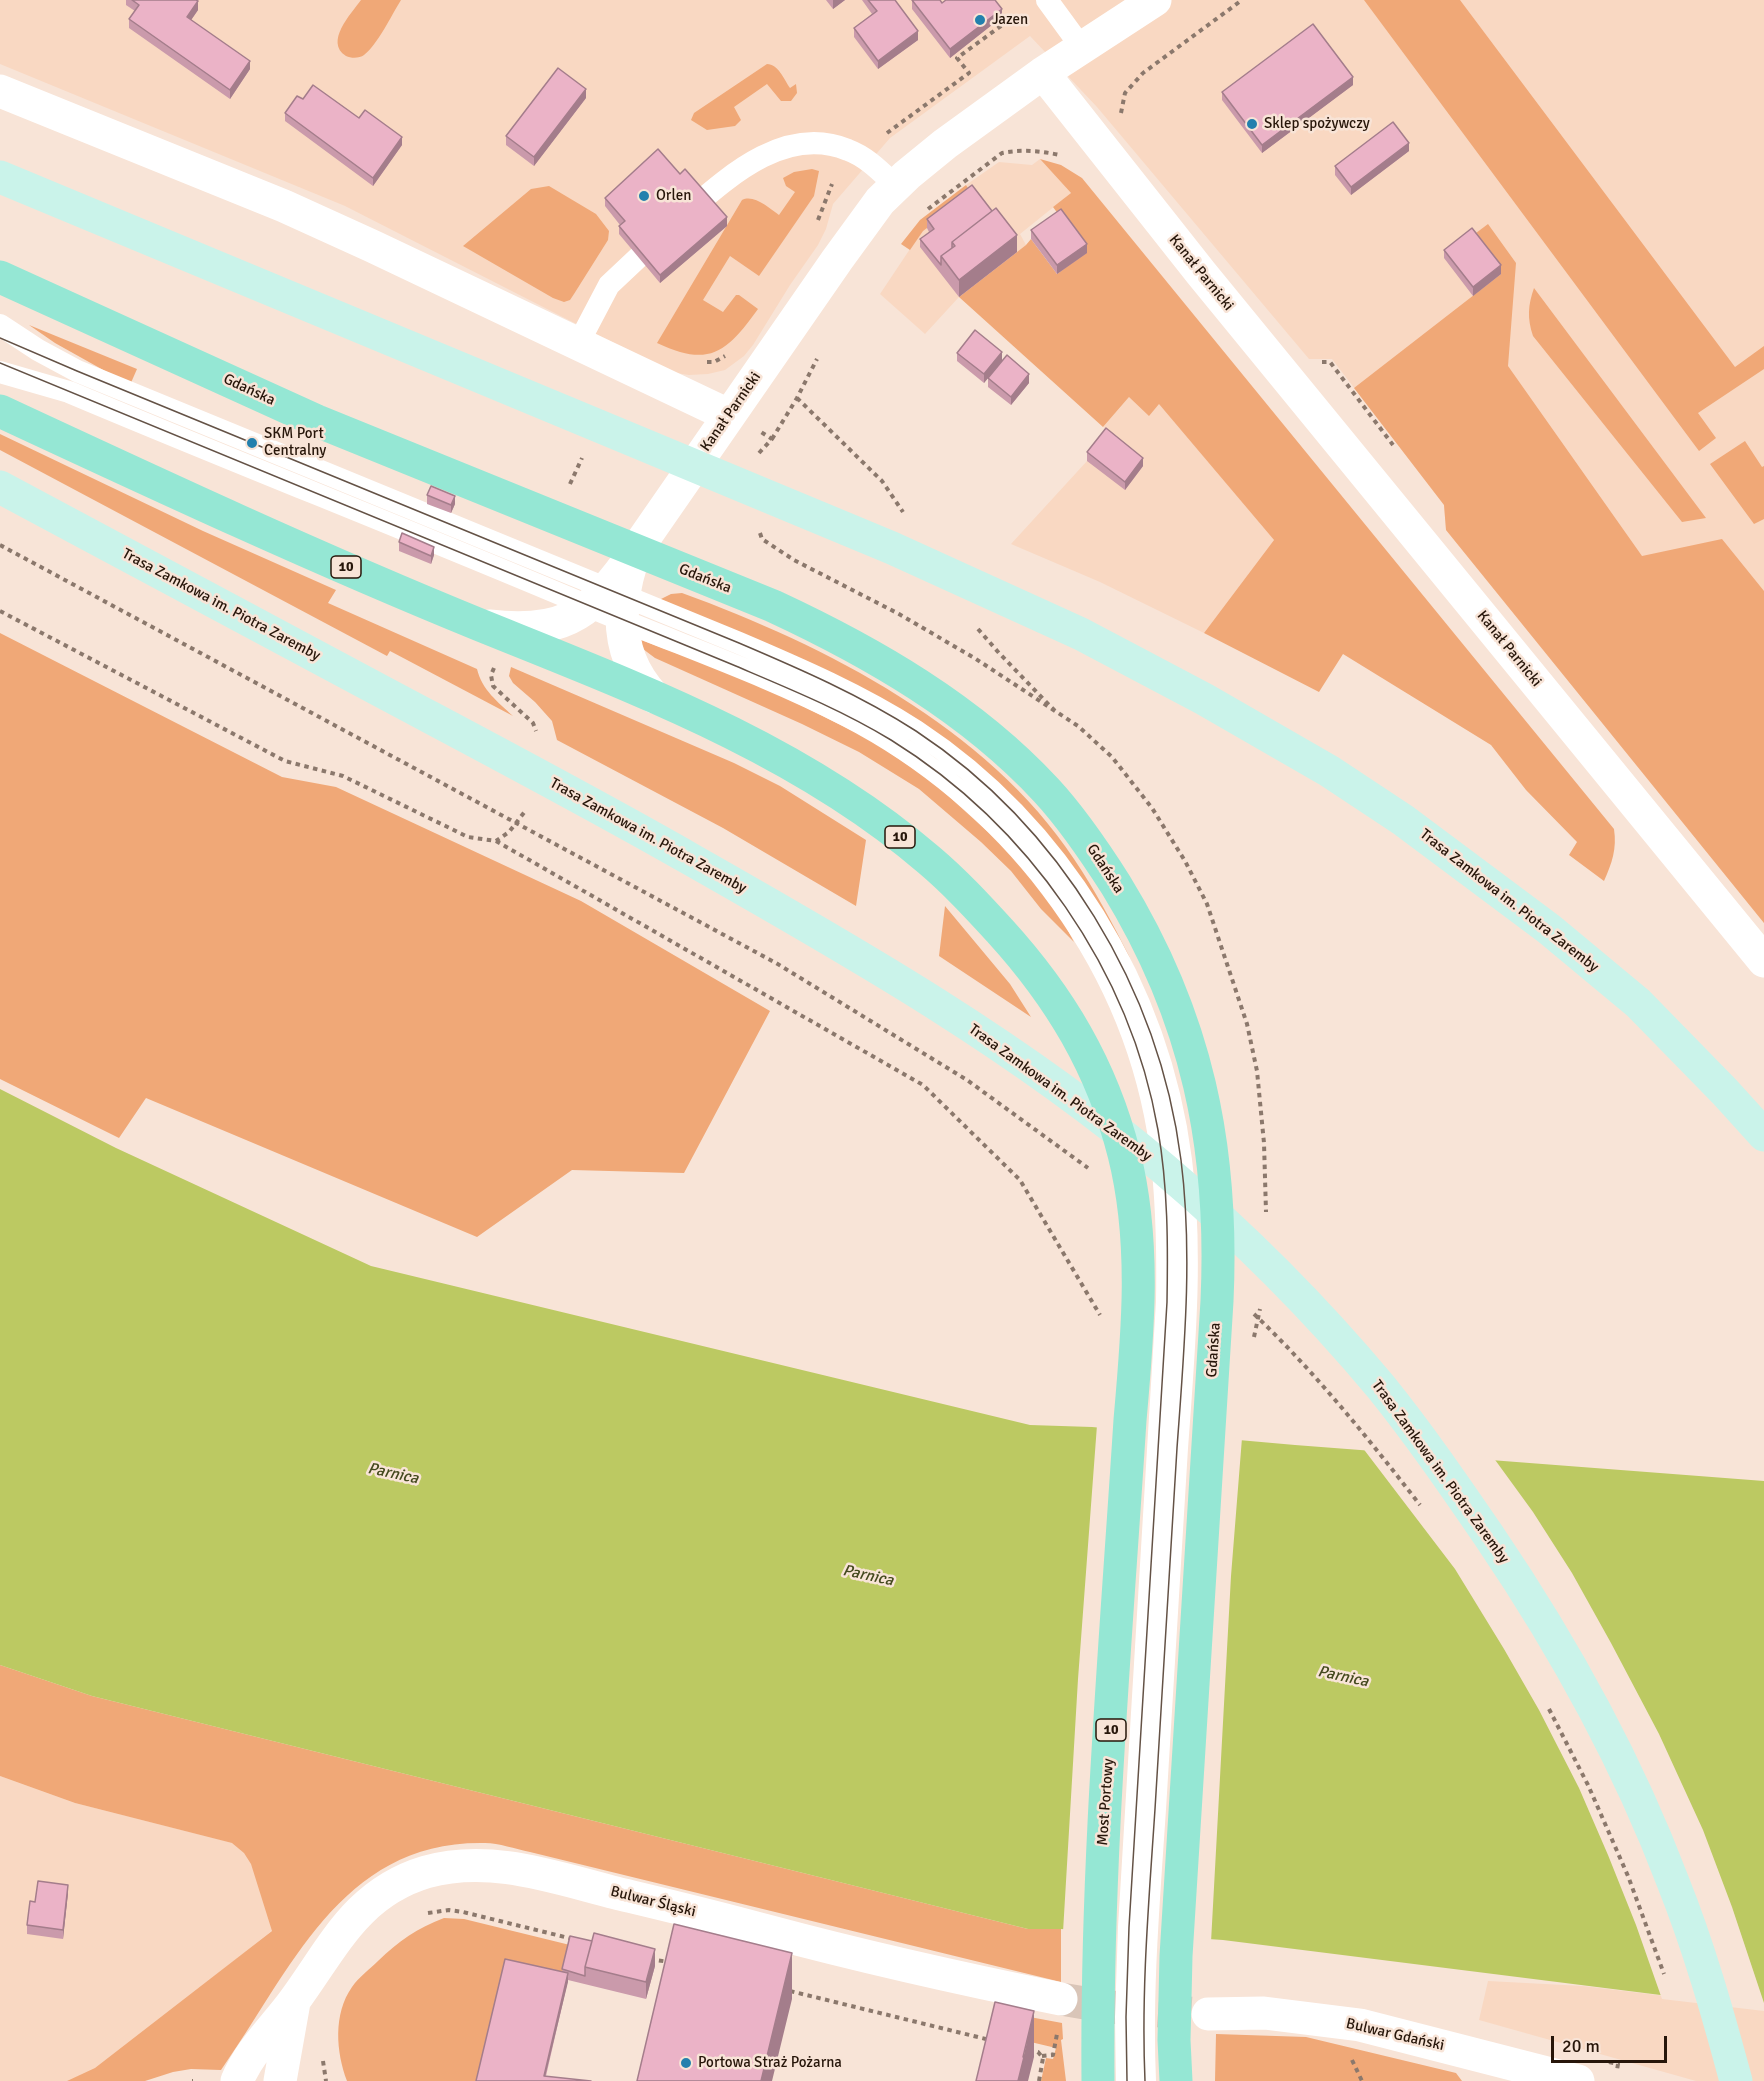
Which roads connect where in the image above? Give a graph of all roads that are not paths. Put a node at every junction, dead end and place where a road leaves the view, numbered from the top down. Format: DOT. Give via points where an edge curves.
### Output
graph roads {
  1 [pos="1047,0"];
  2 [pos="1155,0"];
  3 [pos="1082,48"];
  4 [pos="1043,74"];
  5 [pos="0,91"];
  6 [pos="0,177"];
  7 [pos="896,186"];
  8 [pos="0,277"];
  9 [pos="0,325"];
  10 [pos="578,344"];
  11 [pos="0,372"];
  12 [pos="0,411"];
  13 [pos="729,415"];
  14 [pos="0,487"];
  15 [pos="635,550"];
  16 [pos="610,603"];
  17 [pos="479,624"];
  18 [pos="654,697"];
  19 [pos="1764,961"];
  20 [pos="1764,1135"];
  21 [pos="1169,1423"];
  22 [pos="1061,1999"];
  23 [pos="295,2000"];
  24 [pos="1208,2014"];
  25 [pos="1135,2040"];
  26 [pos="237,2081"];
  27 [pos="280,2081"];
  28 [pos="1098,2081"];
  29 [pos="1127,2081"];
  30 [pos="1145,2081"];
  31 [pos="1176,2081"];
  32 [pos="1578,2081"];
  33 [pos="1736,2081"];
  1 -- 3 [label="lane"];
  2 -- 3 [label="street"];
  3 -- 4 [label="street"];
  4 -- 7 [label="street, Kanał Parnicki" via="945,144"];
  4 -- 19 [label="street, Kanał Parnicki" via="1208,282"];
  5 -- 10 [label="street" via="284,206"];
  6 -- 20 [label="main road, Trasa Zamkowa im. Piotra Zaremby" via="964,579 1081,634 1204,699 1329,771 1394,814 1549,929 1638,1003"];
  7 -- 10 [label="lane" via="847,149 799,143 769,152 719,185 609,285"];
  7 -- 13 [label="street, Kanał Parnicki" via="857,231"];
  8 -- 15 [label="main road, Gdańska / 10" via="317,421"];
  9 -- 16 [label="lane" via="77,372"];
  10 -- 13 [label="street"];
  11 -- 16 [label="lane" via="69,392"];
  12 -- 17 [label="main road, 10" via="213,510"];
  13 -- 15 [label="street, Kanał Parnicki"];
  14 -- 33 [label="main road, Trasa Zamkowa im. Piotra Zaremby" via="619,818 808,926 942,1008 1038,1073 1127,1139 1219,1217 1276,1272 1395,1405 1467,1503 1555,1638 1609,1737 1673,1880 1705,1972"];
  15 -- 16 [label="street"];
  15 -- 21 [label="main road, Gdańska / 10" via="822,629 940,700 983,732 1046,789 1098,855 1145,935 1177,1005 1207,1115 1214,1158 1219,1232 1217,1301"];
  16 -- 17 [label="street" via="542,627"];
  16 -- 18 [label="street" via="633,668"];
  16 -- 21 [label="lane" via="817,677 875,706 973,775 1056,862 1086,903 1119,959 1144,1017 1176,1127 1184,1184 1186,1293"];
  17 -- 18 [label="main road, 10"];
  18 -- 21 [label="main road, 10" via="779,758 882,823 969,896 1029,963 1056,1000 1085,1049 1106,1096 1125,1157 1136,1241 1136,1349"];
  21 -- 25 [label="main road, 10" via="1182,1835 1176,1956"];
  21 -- 25 [label="main road, Most Portowy / 10" via="1099,1913"];
  22 -- 23 [label="street, Bulwar Śląski" via="542,1875 470,1864 415,1876 365,1907 337,1937"];
  23 -- 26 [label="street, Bulwar Śląski" via="268,2031"];
  23 -- 27 [label="street, Bulwar Śląski"];
  24 -- 32 [label="street, Bulwar Gdański" via="1264,2013 1354,2024"];
  25 -- 28 [label="main road, 10"];
  25 -- 29 [label="lane"];
  25 -- 30 [label="lane"];
  25 -- 31 [label="main road, 10"];
}
